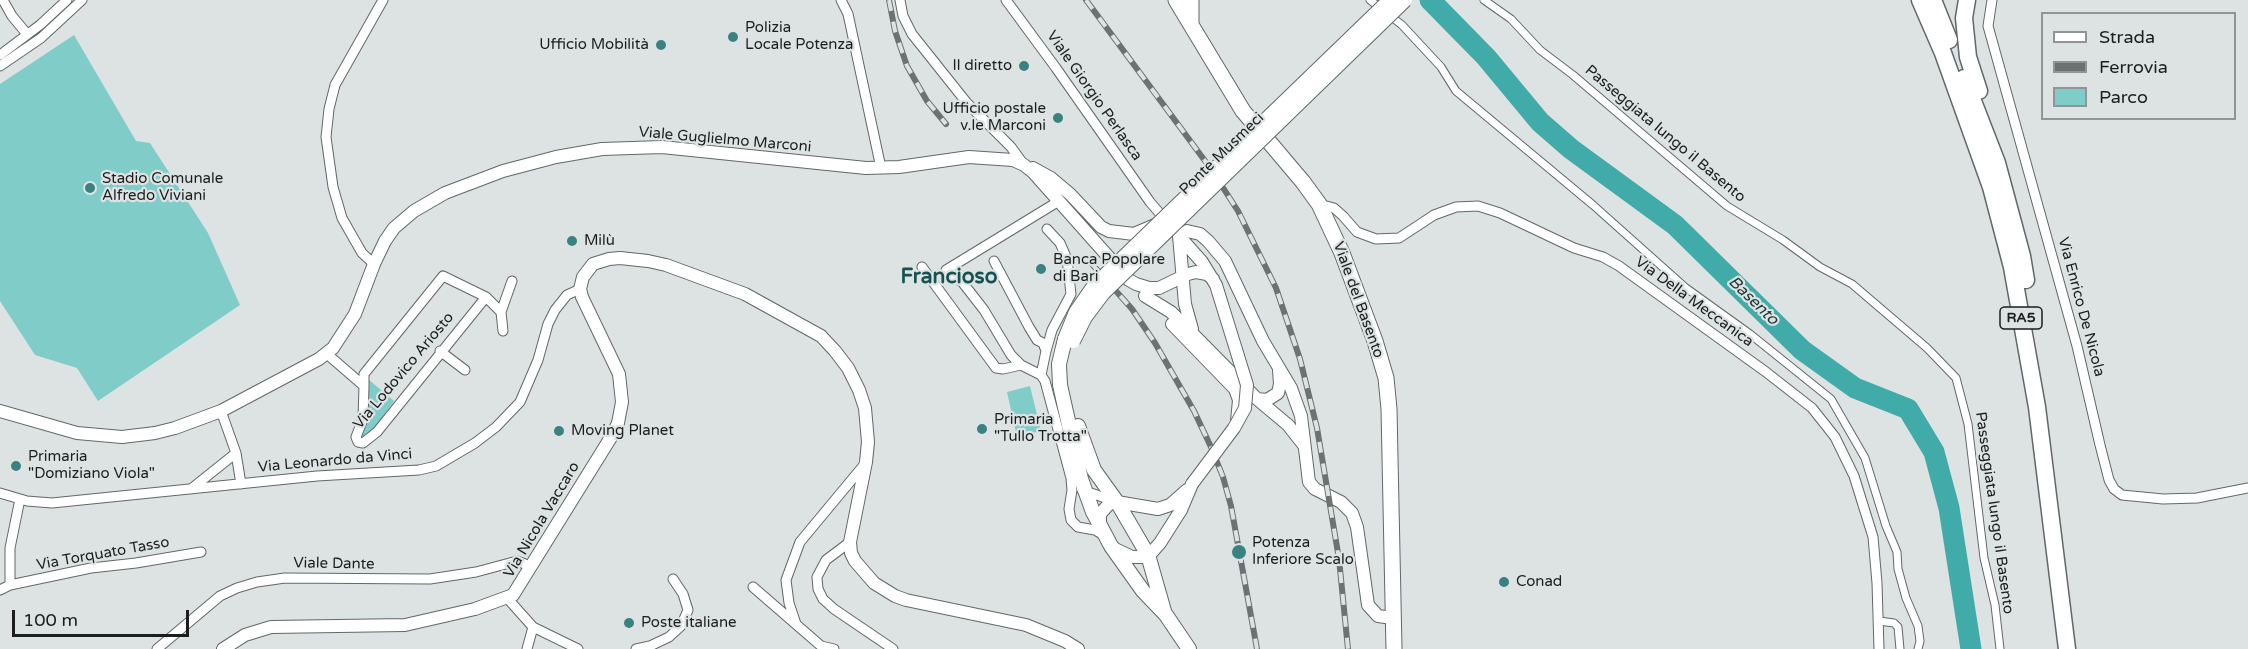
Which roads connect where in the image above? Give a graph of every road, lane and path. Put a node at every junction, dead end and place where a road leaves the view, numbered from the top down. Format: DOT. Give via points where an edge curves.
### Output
graph roads {
  1 [pos="3,0"];
  2 [pos="67,0"];
  3 [pos="82,0"];
  4 [pos="383,0"];
  5 [pos="841,0"];
  6 [pos="900,0"];
  7 [pos="1006,0"];
  8 [pos="1176,0"];
  9 [pos="1191,0"];
  10 [pos="1370,0"];
  11 [pos="1390,0"];
  12 [pos="1405,0"];
  13 [pos="1484,0"];
  14 [pos="1920,0"];
  15 [pos="1934,0"];
  16 [pos="1967,0"];
  17 [pos="1992,0"];
  18 [pos="1191,25"];
  19 [pos="27,34"];
  20 [pos="0,55"];
  21 [pos="0,66"];
  22 [pos="1985,133"];
  23 [pos="1024,165"];
  24 [pos="881,168"];
  25 [pos="1059,201"];
  26 [pos="1319,204"];
  27 [pos="1157,217"];
  28 [pos="1047,229"];
  29 [pos="1179,236"];
  30 [pos="1181,260"];
  31 [pos="994,261"];
  32 [pos="374,264"];
  33 [pos="922,267"];
  34 [pos="1182,276"];
  35 [pos="1211,277"];
  36 [pos="1129,280"];
  37 [pos="512,281"];
  38 [pos="1169,285"];
  39 [pos="580,289"];
  40 [pos="1145,296"];
  41 [pos="486,297"];
  42 [pos="1184,298"];
  43 [pos="501,312"];
  44 [pos="503,332"];
  45 [pos="1196,337"];
  46 [pos="1069,340"];
  47 [pos="440,351"];
  48 [pos="1046,351"];
  49 [pos="327,354"];
  50 [pos="1021,365"];
  51 [pos="1279,368"];
  52 [pos="465,370"];
  53 [pos="1041,375"];
  54 [pos="364,386"];
  55 [pos="1257,399"];
  56 [pos="0,411"];
  57 [pos="221,411"];
  58 [pos="1234,428"];
  59 [pos="1304,447"];
  60 [pos="236,453"];
  61 [pos="866,462"];
  62 [pos="1071,478"];
  63 [pos="241,484"];
  64 [pos="1192,484"];
  65 [pos="2248,488"];
  66 [pos="191,489"];
  67 [pos="1085,492"];
  68 [pos="0,493"];
  69 [pos="20,499"];
  70 [pos="1117,502"];
  71 [pos="1105,536"];
  72 [pos="850,542"];
  73 [pos="201,552"];
  74 [pos="1148,555"];
  75 [pos="530,566"];
  76 [pos="673,579"];
  77 [pos="10,585"];
  78 [pos="753,587"];
  79 [pos="0,590"];
  80 [pos="508,599"];
  81 [pos="1166,615"];
  82 [pos="1393,618"];
  83 [pos="1880,621"];
  84 [pos="796,624"];
  85 [pos="534,627"];
  86 [pos="1178,633"];
  87 [pos="157,649"];
  88 [pos="223,649"];
  89 [pos="527,649"];
  90 [pos="578,649"];
  91 [pos="636,649"];
  92 [pos="834,649"];
  93 [pos="893,649"];
  94 [pos="1078,649"];
  95 [pos="1183,649"];
  96 [pos="1189,649"];
  97 [pos="1394,649"];
  98 [pos="1879,649"];
  99 [pos="1900,649"];
  100 [pos="1918,649"];
  101 [pos="2000,649"];
  102 [pos="2067,649"];
  103 [pos="2077,649"];
  1 -- 19 [label="street"];
  2 -- 19 [label="street"];
  3 -- 21 [label="street" via="41,38"];
  4 -- 32 [label="street" via="335,85 326,137 342,218 362,253"];
  5 -- 24 [label="street" via="850,24"];
  6 -- 23 [label="street" via="912,34 967,103"];
  7 -- 27 [label="street, Viale Giorgio Perlasca"];
  8 -- 18 [label="main road, Viale del Basento"];
  9 -- 18 [label="main road"];
  10 -- 100 [label="street" via="1402,25 1441,67 1456,91 1693,294 1831,399 1865,458 1918,626"];
  11 -- 27 [label="main road, Ponte Musmeci, bridge"];
  12 -- 46 [label="main road, Ponte Musmeci, bridge" via="1103,293"];
  13 -- 101 [label="street, Passeggiata lungo il Basento" via="1727,206 1852,284 1956,378 1968,424 1984,558"];
  14 -- 102 [label="highway, RA5" via="1991,187 2012,267 2037,407"];
  15 -- 22 [label="highway, RA5"];
  16 -- 22 [label="highway, RA5" via="1964,18 1968,57 1985,108"];
  17 -- 65 [label="street, Via Enrico De Nicola" via="1988,26 2077,346 2109,480 2122,495 2163,499 2198,498"];
  18 -- 26 [label="main road, Viale del Basento" via="1243,111"];
  19 -- 20 [label="street"];
  22 -- 103 [label="highway, RA5" via="2022,256 2048,410"];
  23 -- 24 [label="street, Viale Guglielmo Marconi" via="969,157"];
  23 -- 25 [label="street"];
  23 -- 27 [label="street, Viale Guglielmo Marconi" via="1051,178 1109,231 1134,234"];
  24 -- 32 [label="street, Viale Guglielmo Marconi" via="662,147 602,149 556,156 472,182 419,208 394,228"];
  25 -- 36 [label="street"];
  25 -- 50 [label="street" via="946,270 963,283"];
  26 -- 82 [label="main road, Viale del Basento" via="1358,293 1386,378"];
  26 -- 83 [label="street, Via Della Meccanica" via="1334,208 1357,232 1376,239 1399,238 1434,215 1456,207 1478,206 1500,213 1574,248 1603,257 1766,372 1812,408 1834,436 1854,476 1873,537"];
  27 -- 29 [label="street"];
  27 -- 46 [label="main road, Ponte Musmeci, bridge" via="1094,286 1076,312"];
  28 -- 48 [label="street" via="1060,243 1067,259 1071,294"];
  29 -- 30 [label="street"];
  29 -- 35 [label="street"];
  29 -- 51 [label="street" via="1187,231 1200,234 1219,253"];
  30 -- 34 [label="street"];
  30 -- 38 [label="street" via="1179,273"];
  31 -- 48 [label="street"];
  32 -- 49 [label="street, Viale Guglielmo Marconi" via="351,321"];
  33 -- 50 [label="street" via="996,368"];
  34 -- 35 [label="street" via="1196,272"];
  34 -- 38 [label="street"];
  34 -- 42 [label="street"];
  35 -- 42 [label="street" via="1202,275 1192,281"];
  35 -- 58 [label="street, bridge" via="1219,291 1248,393"];
  36 -- 38 [label="street" via="1149,288"];
  36 -- 40 [label="street"];
  37 -- 43 [label="street"];
  39 -- 61 [label="street" via="583,277 600,261 648,261 745,294 813,331 835,351 859,390 867,423"];
  39 -- 63 [label="street, Via Leonardo da Vinci" via="567,295 555,310 520,402 496,427 454,456 418,470"];
  39 -- 75 [label="street, Via Nicola Vaccaro" via="619,374 620,413 613,434"];
  40 -- 45 [label="street" via="1165,306"];
  40 -- 58 [label="street, bridge" via="1235,389 1239,406"];
  41 -- 43 [label="street"];
  41 -- 47 [label="street, Via Lodovico Ariosto"];
  41 -- 54 [label="street" via="443,276 364,374"];
  42 -- 45 [label="street"];
  43 -- 44 [label="street"];
  45 -- 55 [label="street"];
  46 -- 67 [label="main road" via="1059,364 1060,385"];
  46 -- 70 [label="main road" via="1068,378 1078,427 1094,470"];
  47 -- 52 [label="street"];
  47 -- 54 [label="street, Via Lodovico Ariosto" via="377,432 363,443 356,437 363,419"];
  48 -- 53 [label="street"];
  49 -- 54 [label="street, Via Lodovico Ariosto"];
  49 -- 57 [label="street, Viale Guglielmo Marconi"];
  50 -- 53 [label="street"];
  51 -- 55 [label="street" via="1278,393 1267,400"];
  51 -- 59 [label="street" via="1301,416"];
  53 -- 62 [label="street" via="1050,394"];
  55 -- 59 [label="street" via="1288,425"];
  56 -- 57 [label="street, Viale Guglielmo Marconi" via="69,432 122,437 175,428"];
  57 -- 60 [label="street, Via Leonardo da Vinci"];
  58 -- 64 [label="street, bridge"];
  59 -- 82 [label="street" via="1312,486 1352,513 1371,610 1378,616"];
  60 -- 63 [label="street, Via Leonardo da Vinci"];
  60 -- 66 [label="street"];
  61 -- 72 [label="street"];
  61 -- 84 [label="street" via="800,542 786,580"];
  62 -- 67 [label="street"];
  62 -- 71 [label="street" via="1071,520 1078,527"];
  63 -- 66 [label="street, Via Leonardo da Vinci"];
  64 -- 70 [label="street" via="1164,508"];
  64 -- 74 [label="street" via="1181,510"];
  66 -- 69 [label="street, Via Leonardo da Vinci" via="52,503"];
  67 -- 70 [label="street"];
  67 -- 71 [label="main road"];
  68 -- 69 [label="street, Via Leonardo da Vinci"];
  69 -- 77 [label="street" via="10,548"];
  70 -- 71 [label="street" via="1100,514"];
  70 -- 74 [label="main road"];
  71 -- 74 [label="street" via="1121,554 1142,558"];
  71 -- 81 [label="main road" via="1143,591"];
  72 -- 93 [label="street" via="826,560 817,577 818,589 834,609"];
  72 -- 94 [label="street" via="851,553 863,572 883,590 921,603 1026,625"];
  73 -- 77 [label="street, Via Torquato Tasso"];
  74 -- 81 [label="main road"];
  75 -- 80 [label="street, Via Nicola Vaccaro"];
  75 -- 87 [label="street, Viale Dante" via="516,561 430,579 285,578 257,582 220,596"];
  76 -- 91 [label="street" via="688,610 681,626 669,637"];
  77 -- 79 [label="street, Via Torquato Tasso"];
  78 -- 84 [label="street"];
  80 -- 85 [label="street"];
  80 -- 88 [label="street, Via Nicola Vaccaro" via="405,625 271,627 244,634"];
  81 -- 86 [label="main road"];
  82 -- 97 [label="main road, Viale del Basento"];
  83 -- 98 [label="street, Via Della Meccanica"];
  83 -- 99 [label="street" via="1894,622 1898,627"];
  84 -- 92 [label="street" via="821,646"];
  85 -- 89 [label="street"];
  85 -- 90 [label="street"];
  86 -- 95 [label="main road"];
  86 -- 96 [label="main road"];
}
